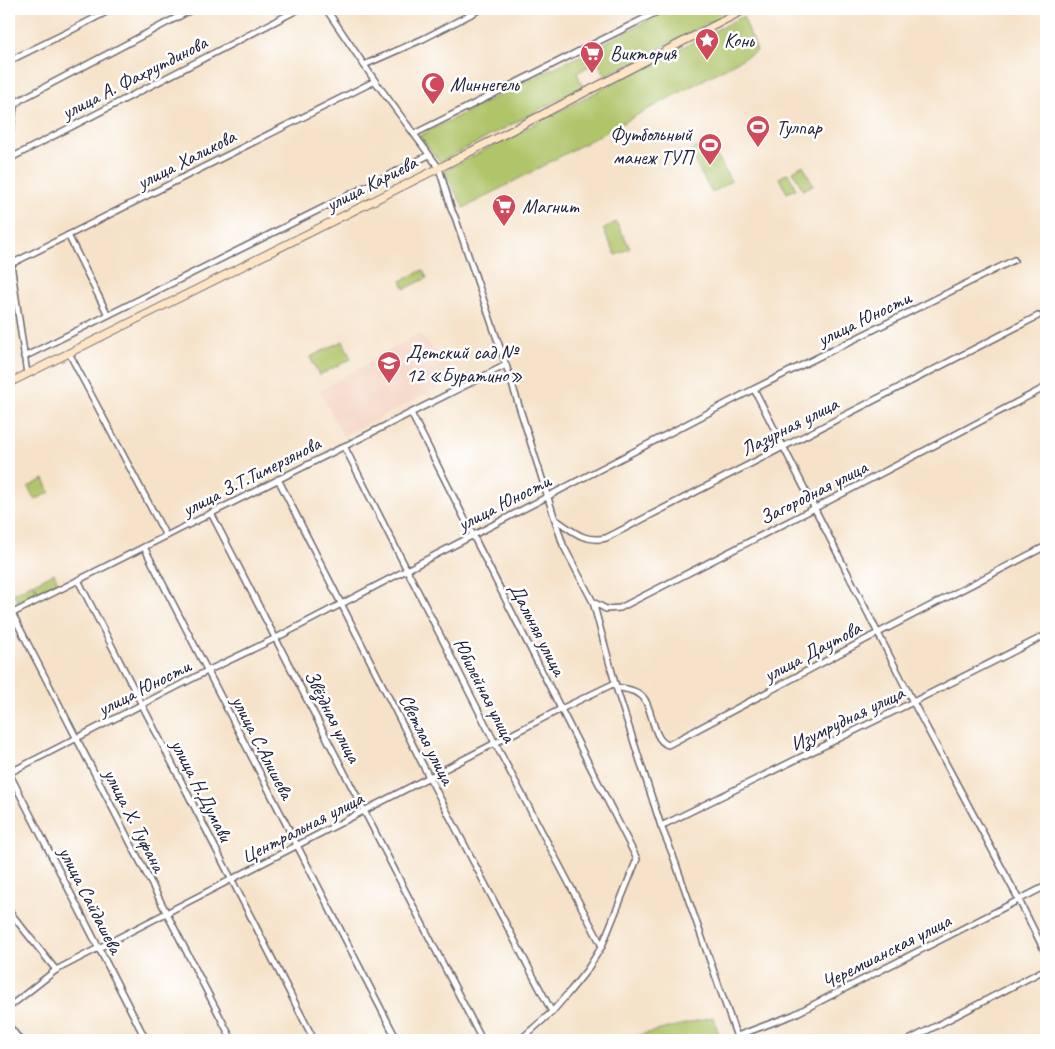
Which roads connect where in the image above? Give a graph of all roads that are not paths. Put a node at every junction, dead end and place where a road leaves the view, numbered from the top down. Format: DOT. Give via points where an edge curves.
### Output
graph roads {
  1 [pos="112,9"];
  2 [pos="193,9"];
  3 [pos="299,9"];
  4 [pos="326,9"];
  5 [pos="481,9"];
  6 [pos="664,9"];
  7 [pos="746,9"];
  8 [pos="9,61"];
  9 [pos="364,65"];
  10 [pos="375,81"];
  11 [pos="414,134"];
  12 [pos="9,138"];
  13 [pos="429,155"];
  14 [pos="9,159"];
  15 [pos="439,168"];
  16 [pos="68,235"];
  17 [pos="9,250"];
  18 [pos="1014,260"];
  19 [pos="11,264"];
  20 [pos="108,315"];
  21 [pos="1038,316"];
  22 [pos="69,353"];
  23 [pos="24,357"];
  24 [pos="506,365"];
  25 [pos="27,374"];
  26 [pos="9,383"];
  27 [pos="1046,387"];
  28 [pos="754,389"];
  29 [pos="411,413"];
  30 [pos="344,446"];
  31 [pos="783,446"];
  32 [pos="278,480"];
  33 [pos="548,496"];
  34 [pos="815,508"];
  35 [pos="211,513"];
  36 [pos="555,519"];
  37 [pos="474,535"];
  38 [pos="166,536"];
  39 [pos="1046,546"];
  40 [pos="144,547"];
  41 [pos="408,570"];
  42 [pos="78,580"];
  43 [pos="592,602"];
  44 [pos="342,604"];
  45 [pos="10,614"];
  46 [pos="878,633"];
  47 [pos="1046,635"];
  48 [pos="276,638"];
  49 [pos="207,671"];
  50 [pos="616,685"];
  51 [pos="913,702"];
  52 [pos="142,705"];
  53 [pos="561,709"];
  54 [pos="76,738"];
  55 [pos="496,743"];
  56 [pos="9,773"];
  57 [pos="430,777"];
  58 [pos="365,811"];
  59 [pos="661,826"];
  60 [pos="297,846"];
  61 [pos="232,880"];
  62 [pos="1046,886"];
  63 [pos="1019,900"];
  64 [pos="9,911"];
  65 [pos="166,913"];
  66 [pos="602,946"];
  67 [pos="99,948"];
  68 [pos="1046,954"];
  69 [pos="1046,969"];
  70 [pos="56,970"];
  71 [pos="9,1007"];
  72 [pos="552,1012"];
  73 [pos="9,1026"];
  74 [pos="737,1038"];
  75 [pos="20,1040"];
  76 [pos="146,1040"];
  77 [pos="232,1040"];
  78 [pos="314,1040"];
  79 [pos="397,1040"];
  80 [pos="482,1040"];
  81 [pos="520,1040"];
  82 [pos="909,1040"];
  1 -- 8 [label="street"];
  2 -- 12 [label="street" via="20,100 14,107"];
  3 -- 14 [label="street, улица А. Фахрутдинова"];
  4 -- 9 [label="street"];
  5 -- 9 [label="street"];
  6 -- 11 [label="street"];
  7 -- 15 [label="main road, улица Кариева"];
  9 -- 10 [label="street"];
  10 -- 11 [label="street"];
  10 -- 16 [label="street, улица Халикова"];
  11 -- 13 [label="street"];
  13 -- 15 [label="street"];
  13 -- 20 [label="street"];
  15 -- 22 [label="main road, улица Кариева"];
  15 -- 24 [label="street"];
  16 -- 19 [label="street, улица Халикова"];
  16 -- 20 [label="street"];
  17 -- 19 [label="street"];
  18 -- 28 [label="street, улица Юности"];
  19 -- 23 [label="street"];
  20 -- 23 [label="street"];
  21 -- 31 [label="street, Лазурная улица"];
  22 -- 25 [label="main road, улица Кариева"];
  22 -- 38 [label="street"];
  23 -- 25 [label="street"];
  24 -- 29 [label="street, улица З.Т.Тимерзянова"];
  24 -- 33 [label="street"];
  25 -- 26 [label="main road, улица Кариева"];
  27 -- 34 [label="street, Загородная улица"];
  28 -- 31 [label="street"];
  28 -- 33 [label="street, улица Юности"];
  29 -- 30 [label="street, улица З.Т.Тимерзянова"];
  29 -- 37 [label="street, Дальняя улица"];
  30 -- 32 [label="street, улица З.Т.Тимерзянова"];
  30 -- 41 [label="street, Юбилейная улица"];
  31 -- 34 [label="street"];
  31 -- 36 [label="street, Лазурная улица" via="606,538 588,539"];
  32 -- 35 [label="street, улица З.Т.Тимерзянова"];
  32 -- 44 [label="street, Светлая улица"];
  33 -- 36 [label="street"];
  33 -- 37 [label="street, улица Юности"];
  34 -- 43 [label="street, Загородная улица" via="620,608 606,610"];
  34 -- 46 [label="street"];
  35 -- 38 [label="street, улица З.Т.Тимерзянова"];
  35 -- 48 [label="street, Звёздная улица"];
  36 -- 43 [label="street" via="563,546"];
  37 -- 41 [label="street, улица Юности"];
  37 -- 53 [label="street, Дальняя улица"];
  38 -- 40 [label="street, улица З.Т.Тимерзянова"];
  39 -- 46 [label="street, улица Даутова"];
  40 -- 42 [label="street, улица З.Т.Тимерзянова"];
  40 -- 49 [label="street, улица С.Алишева"];
  41 -- 44 [label="street, улица Юности"];
  41 -- 55 [label="street, Юбилейная улица"];
  42 -- 45 [label="street, улица З.Т.Тимерзянова"];
  42 -- 52 [label="street, улица Н.Думави"];
  43 -- 50 [label="street"];
  44 -- 48 [label="street, улица Юности"];
  44 -- 57 [label="street, Светлая улица"];
  45 -- 54 [label="street, улица Х. Туфана"];
  46 -- 50 [label="street, улица Даутова" via="668,746 661,742 644,698"];
  46 -- 51 [label="street"];
  47 -- 51 [label="street, Изумрудная улица"];
  48 -- 49 [label="street, улица Юности"];
  48 -- 58 [label="street, Звёздная улица"];
  49 -- 52 [label="street, улица Юности"];
  49 -- 60 [label="street, улица С.Алишева"];
  50 -- 53 [label="street, Центральная улица"];
  50 -- 59 [label="street"];
  51 -- 59 [label="street, Изумрудная улица"];
  51 -- 63 [label="street"];
  52 -- 54 [label="street, улица Юности"];
  52 -- 61 [label="street, улица Н.Думави"];
  53 -- 55 [label="street, Центральная улица"];
  53 -- 66 [label="street, Дальняя улица" via="637,859"];
  54 -- 56 [label="street, улица Юности"];
  54 -- 65 [label="street, улица Х. Туфана"];
  55 -- 57 [label="street, Центральная улица"];
  55 -- 66 [label="street, Юбилейная улица"];
  56 -- 67 [label="street, улица Сайдашева"];
  57 -- 58 [label="street, Центральная улица"];
  57 -- 72 [label="street, Светлая улица"];
  58 -- 60 [label="street, Центральная улица"];
  58 -- 80 [label="street, Звёздная улица"];
  59 -- 74 [label="street"];
  60 -- 61 [label="street, Центральная улица"];
  60 -- 79 [label="street, улица С.Алишева"];
  61 -- 65 [label="street, Центральная улица"];
  61 -- 78 [label="street, улица Н.Думави"];
  62 -- 63 [label="street, Черемшанская улица"];
  63 -- 68 [label="street"];
  63 -- 74 [label="street, Черемшанская улица" via="793,1015"];
  64 -- 70 [label="street"];
  65 -- 67 [label="street, Центральная улица"];
  65 -- 77 [label="street, улица Х. Туфана"];
  66 -- 72 [label="street" via="587,970"];
  67 -- 70 [label="street, Центральная улица"];
  67 -- 76 [label="street, улица Сайдашева"];
  69 -- 82 [label="street"];
  70 -- 71 [label="street, Центральная улица"];
  72 -- 81 [label="street"];
  73 -- 75 [label="street"];
}
